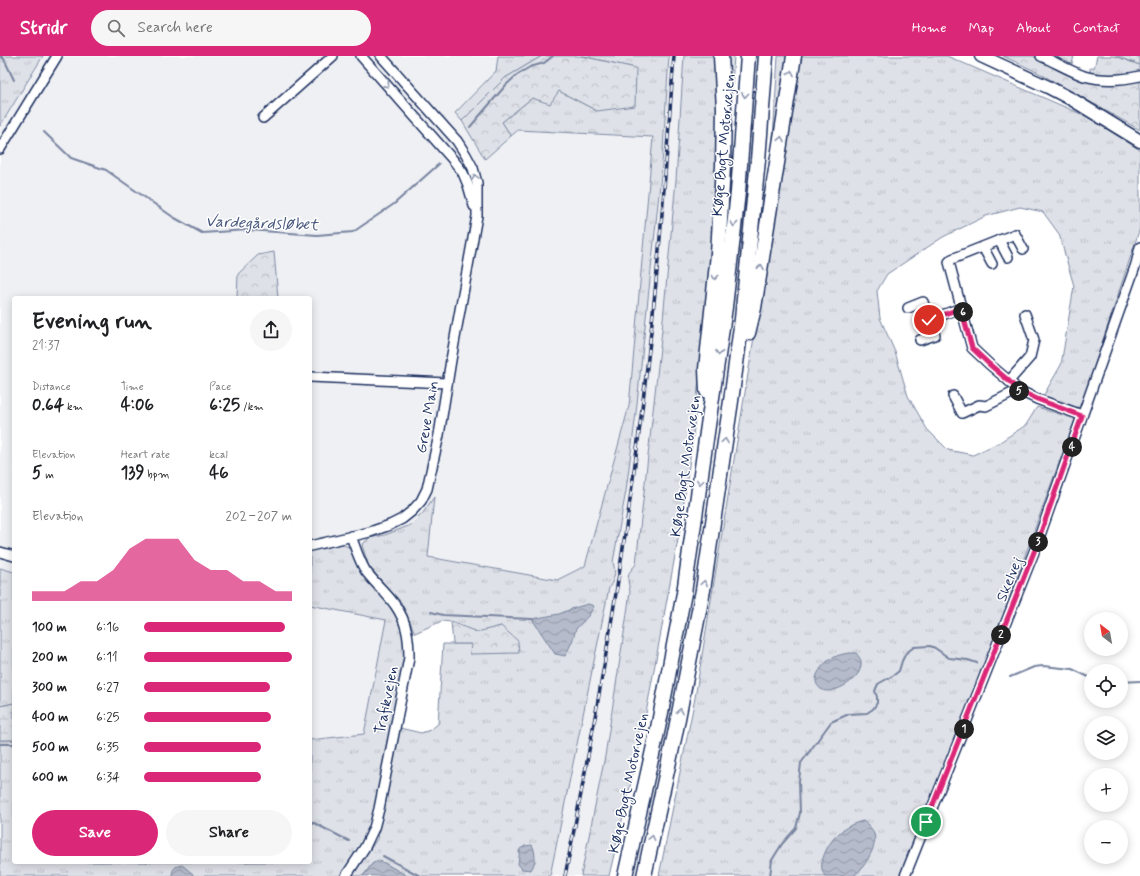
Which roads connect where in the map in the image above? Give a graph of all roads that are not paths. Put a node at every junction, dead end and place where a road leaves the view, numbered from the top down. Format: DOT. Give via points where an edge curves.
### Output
graph roads {
  1 [pos="57,56"];
  2 [pos="333,56"];
  3 [pos="361,56"];
  4 [pos="381,56"];
  5 [pos="721,56"];
  6 [pos="748,56"];
  7 [pos="766,56"];
  8 [pos="794,56"];
  9 [pos="981,56"];
  10 [pos="1041,56"];
  11 [pos="1140,76"];
  12 [pos="263,118"];
  13 [pos="1140,141"];
  14 [pos="0,149"];
  15 [pos="477,216"];
  16 [pos="1000,240"];
  17 [pos="983,247"];
  18 [pos="1140,247"];
  19 [pos="1023,249"];
  20 [pos="1008,257"];
  21 [pos="1138,261"];
  22 [pos="992,264"];
  23 [pos="908,308"];
  24 [pos="961,308"];
  25 [pos="1025,314"];
  26 [pos="929,320"];
  27 [pos="920,340"];
  28 [pos="312,377"];
  29 [pos="1009,381"];
  30 [pos="448,382"];
  31 [pos="1018,390"];
  32 [pos="953,396"];
  33 [pos="731,401"];
  34 [pos="1082,416"];
  35 [pos="709,421"];
  36 [pos="351,536"];
  37 [pos="312,546"];
  38 [pos="0,552"];
  39 [pos="12,555"];
  40 [pos="346,876"];
  41 [pos="625,876"];
  42 [pos="644,876"];
  43 [pos="905,876"];
  1 -- 14 [label="street"];
  2 -- 12 [label="street"];
  3 -- 15 [label="street, Greve Main, one-way" via="454,161 468,185"];
  15 -- 4 [label="street, Greve Main, one-way" via="477,183 466,155"];
  5 -- 35 [label="highway, one-way" via="724,109 723,166 718,254 706,369"];
  6 -- 35 [label="highway, Køge Bugt Motorvejen, one-way" via="736,207"];
  7 -- 33 [label="highway" via="742,319"];
  33 -- 8 [label="highway, one-way" via="754,308"];
  9 -- 13 [label="main road" via="1073,100"];
  10 -- 11 [label="street" via="1084,76 1106,80"];
  15 -- 30 [label="street, Greve Main"];
  16 -- 17 [label="street"];
  16 -- 19 [label="street" via="1015,234"];
  16 -- 20 [label="street"];
  17 -- 22 [label="street"];
  17 -- 24 [label="street" via="949,262"];
  18 -- 21 [label="street, Skelvej"];
  21 -- 34 [label="street, Skelvej"];
  23 -- 26 [label="street" via="923,302"];
  24 -- 26 [label="street"];
  24 -- 29 [label="street" via="972,348"];
  25 -- 29 [label="street" via="1034,340 1030,357"];
  26 -- 27 [label="street" via="935,335"];
  28 -- 30 [label="street"];
  29 -- 31 [label="street"];
  30 -- 36 [label="street, Greve Main" via="427,489 421,501 402,519 370,532"];
  31 -- 32 [label="street" via="986,406 979,405 962,413"];
  31 -- 34 [label="street"];
  42 -- 33 [label="highway, one-way" via="676,734 703,590"];
  34 -- 43 [label="street, Skelvej" via="1034,552"];
  35 -- 41 [label="highway, Køge Bugt Motorvejen, one-way" via="684,593 658,728"];
  36 -- 37 [label="street, Greve Main"];
  36 -- 40 [label="street, Trafikvejen" via="364,568 399,612 406,627 409,658 374,828"];
  38 -- 39 [label="street"];
}
